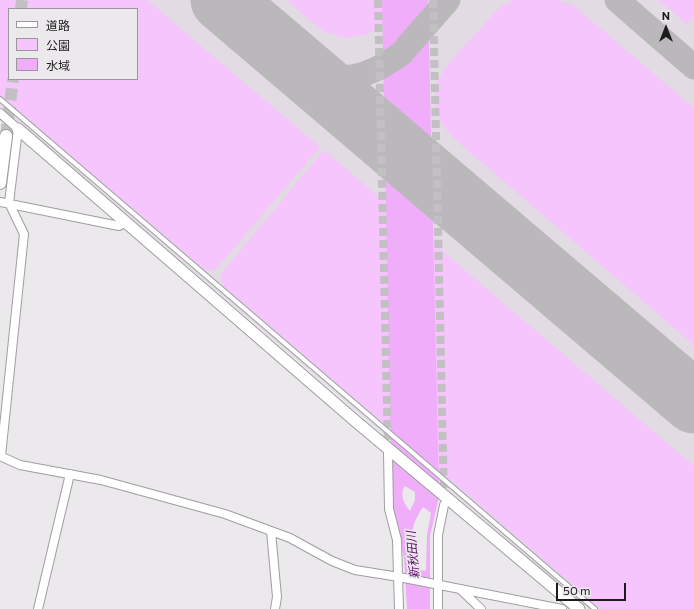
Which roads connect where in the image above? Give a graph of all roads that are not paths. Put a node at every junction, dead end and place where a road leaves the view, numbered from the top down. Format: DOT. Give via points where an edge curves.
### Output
graph roads {
  1 [pos="0,99"];
  2 [pos="0,113"];
  3 [pos="18,129"];
  4 [pos="6,136"];
  5 [pos="0,183"];
  6 [pos="5,202"];
  7 [pos="125,222"];
  8 [pos="388,452"];
  9 [pos="0,456"];
  10 [pos="70,474"];
  11 [pos="444,505"];
  12 [pos="271,531"];
  13 [pos="401,577"];
  14 [pos="435,585"];
  15 [pos="460,590"];
  16 [pos="573,607"];
  17 [pos="38,609"];
  18 [pos="275,609"];
  19 [pos="399,609"];
  20 [pos="438,609"];
  21 [pos="481,609"];
  22 [pos="562,609"];
  23 [pos="595,609"];
  1 -- 23 [label="lane"];
  2 -- 3 [label="street"];
  3 -- 6 [label="street"];
  3 -- 7 [label="street"];
  4 -- 5 [label="main road"];
  6 -- 7 [label="street" via="119,226"];
  6 -- 9 [label="street" via="24,234"];
  7 -- 16 [label="street"];
  8 -- 13 [label="street" via="389,509 397,540"];
  9 -- 10 [label="street" via="20,465"];
  10 -- 12 [label="street" via="163,496"];
  10 -- 17 [label="street"];
  11 -- 14 [label="street" via="438,536"];
  12 -- 13 [label="street" via="356,570"];
  12 -- 18 [label="street"];
  13 -- 14 [label="street"];
  13 -- 19 [label="street"];
  14 -- 15 [label="street"];
  14 -- 20 [label="street"];
  15 -- 21 [label="street"];
  15 -- 22 [label="street"];
}
